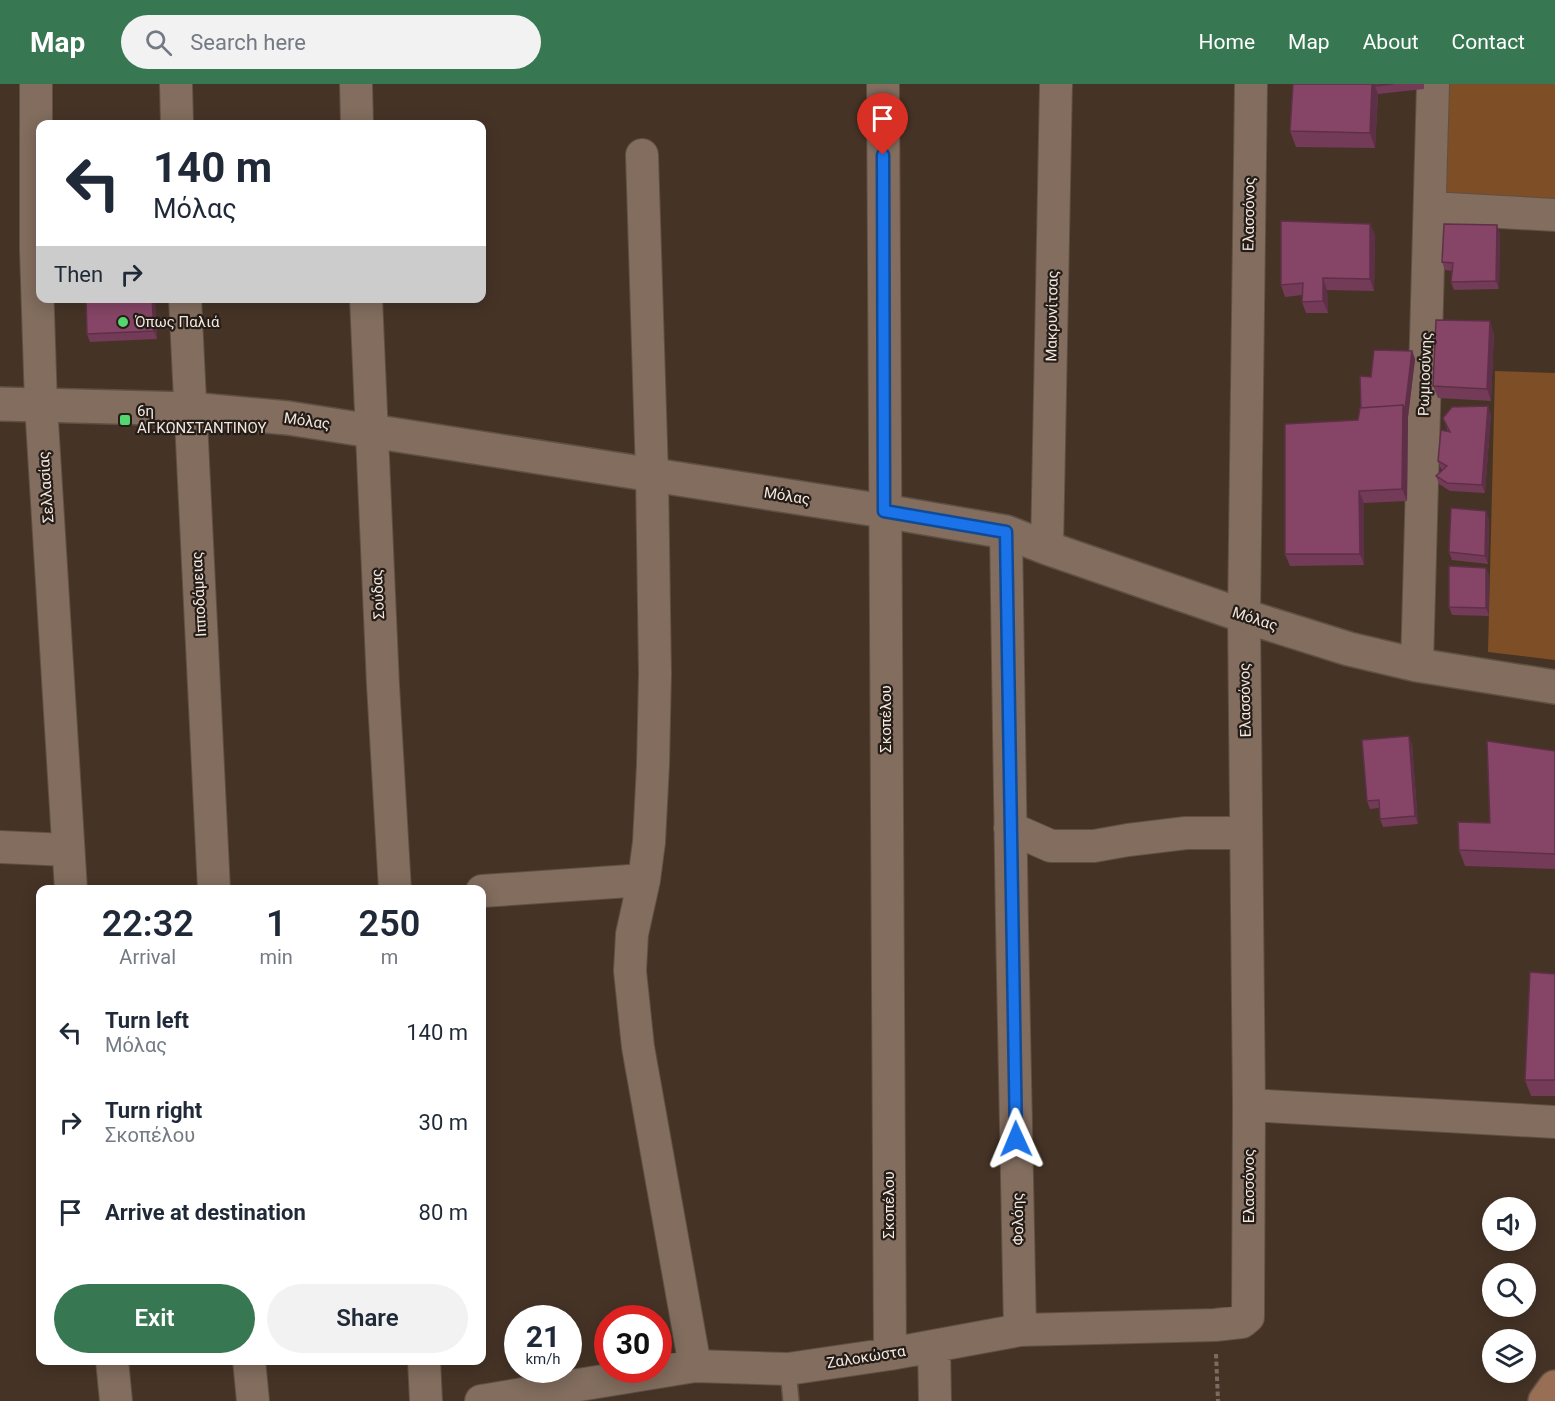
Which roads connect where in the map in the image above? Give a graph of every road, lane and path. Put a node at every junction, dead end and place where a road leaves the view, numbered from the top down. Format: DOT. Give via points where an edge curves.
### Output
graph roads {
  1 [pos="36,84"];
  2 [pos="176,84"];
  3 [pos="356,84"];
  4 [pos="883,84"];
  5 [pos="1056,84"];
  6 [pos="1251,84"];
  7 [pos="1433,84"];
  8 [pos="36,120"];
  9 [pos="36,120"];
  10 [pos="177,120"];
  11 [pos="357,120"];
  12 [pos="642,155"];
  13 [pos="1430,208"];
  14 [pos="1555,215"];
  15 [pos="36,250"];
  16 [pos="38,303"];
  17 [pos="185,303"];
  18 [pos="366,303"];
  19 [pos="0,404"];
  20 [pos="41,405"];
  21 [pos="190,410"];
  22 [pos="372,430"];
  23 [pos="652,474"];
  24 [pos="884,511"];
  25 [pos="1006,532"];
  26 [pos="1047,548"];
  27 [pos="1244,616"];
  28 [pos="1417,665"];
  29 [pos="1555,687"];
  30 [pos="1010,828"];
  31 [pos="1246,833"];
  32 [pos="0,847"];
  33 [pos="68,850"];
  34 [pos="644,880"];
  35 [pos="71,885"];
  36 [pos="214,885"];
  37 [pos="395,885"];
  38 [pos="486,891"];
  39 [pos="1249,1104"];
  40 [pos="1555,1122"];
  41 [pos="1248,1317"];
  42 [pos="1215,1325"];
  43 [pos="1020,1330"];
  44 [pos="934,1346"];
  45 [pos="890,1354"];
  46 [pos="112,1365"];
  47 [pos="249,1365"];
  48 [pos="424,1365"];
  49 [pos="695,1366"];
  50 [pos="788,1369"];
  51 [pos="1555,1387"];
  52 [pos="116,1401"];
  53 [pos="253,1401"];
  54 [pos="426,1401"];
  55 [pos="482,1401"];
  56 [pos="791,1401"];
  57 [pos="935,1401"];
  58 [pos="1218,1401"];
  59 [pos="1545,1401"];
  1 -- 8 [label="street, Σελλασίας"];
  2 -- 10 [label="street"];
  3 -- 11 [label="street"];
  4 -- 24 [label="street, Σκοπέλου"];
  5 -- 26 [label="street, Μακρυνίτσας"];
  6 -- 27 [label="street, Ελασσόνος"];
  7 -- 13 [label="street, Ρωμιοσύνης"];
  9 -- 15 [label="street, Σελλασίας"];
  12 -- 23 [label="street"];
  13 -- 14 [label="street"];
  13 -- 28 [label="street, Ρωμιοσύνης"];
  16 -- 20 [label="street, Σελλασίας"];
  17 -- 21 [label="street, Ιπποδάμειας"];
  18 -- 22 [label="street, Σούδας"];
  19 -- 20 [label="street, Μόλας"];
  20 -- 21 [label="street, Μόλας"];
  20 -- 33 [label="street, Σελλασίας"];
  21 -- 22 [label="street, Μόλας"];
  21 -- 36 [label="street, Ιπποδάμειας"];
  22 -- 23 [label="street, Μόλας"];
  22 -- 37 [label="street, Σούδας"];
  23 -- 24 [label="street, Μόλας"];
  23 -- 34 [label="street" via="655,662 649,842"];
  24 -- 25 [label="street, Μόλας"];
  24 -- 45 [label="street, Σκοπέλου"];
  25 -- 26 [label="street, Μόλας"];
  25 -- 30 [label="street, Φολόης"];
  26 -- 27 [label="street, Μόλας"];
  27 -- 28 [label="street, Μόλας" via="1349,649"];
  27 -- 31 [label="street, Ελασσόνος"];
  28 -- 29 [label="street, Μόλας"];
  30 -- 31 [label="street" via="1051,846 1094,846 1186,833"];
  30 -- 43 [label="street, Φολόης"];
  31 -- 39 [label="street, Ελασσόνος"];
  32 -- 33 [label="street"];
  33 -- 35 [label="street, Σελλασίας"];
  34 -- 38 [label="street"];
  34 -- 49 [label="street" via="632,934 632,1000"];
  39 -- 40 [label="street"];
  39 -- 41 [label="street, Ελασσόνος"];
  41 -- 42 [label="street, Ζαλοκώστα" via="1242,1323"];
  42 -- 43 [label="street, Ζαλοκώστα"];
  42 -- 58 [label="path"];
  43 -- 44 [label="street, Ζαλοκώστα"];
  44 -- 45 [label="street, Ζαλοκώστα"];
  44 -- 57 [label="street"];
  45 -- 50 [label="street, Ζαλοκώστα"];
  46 -- 52 [label="street"];
  47 -- 53 [label="street"];
  48 -- 54 [label="street"];
  49 -- 50 [label="street, Ζαλοκώστα"];
  49 -- 55 [label="street, Ζαλοκώστα"];
  50 -- 56 [label="lane"];
  51 -- 59 [label="main road"];
}
